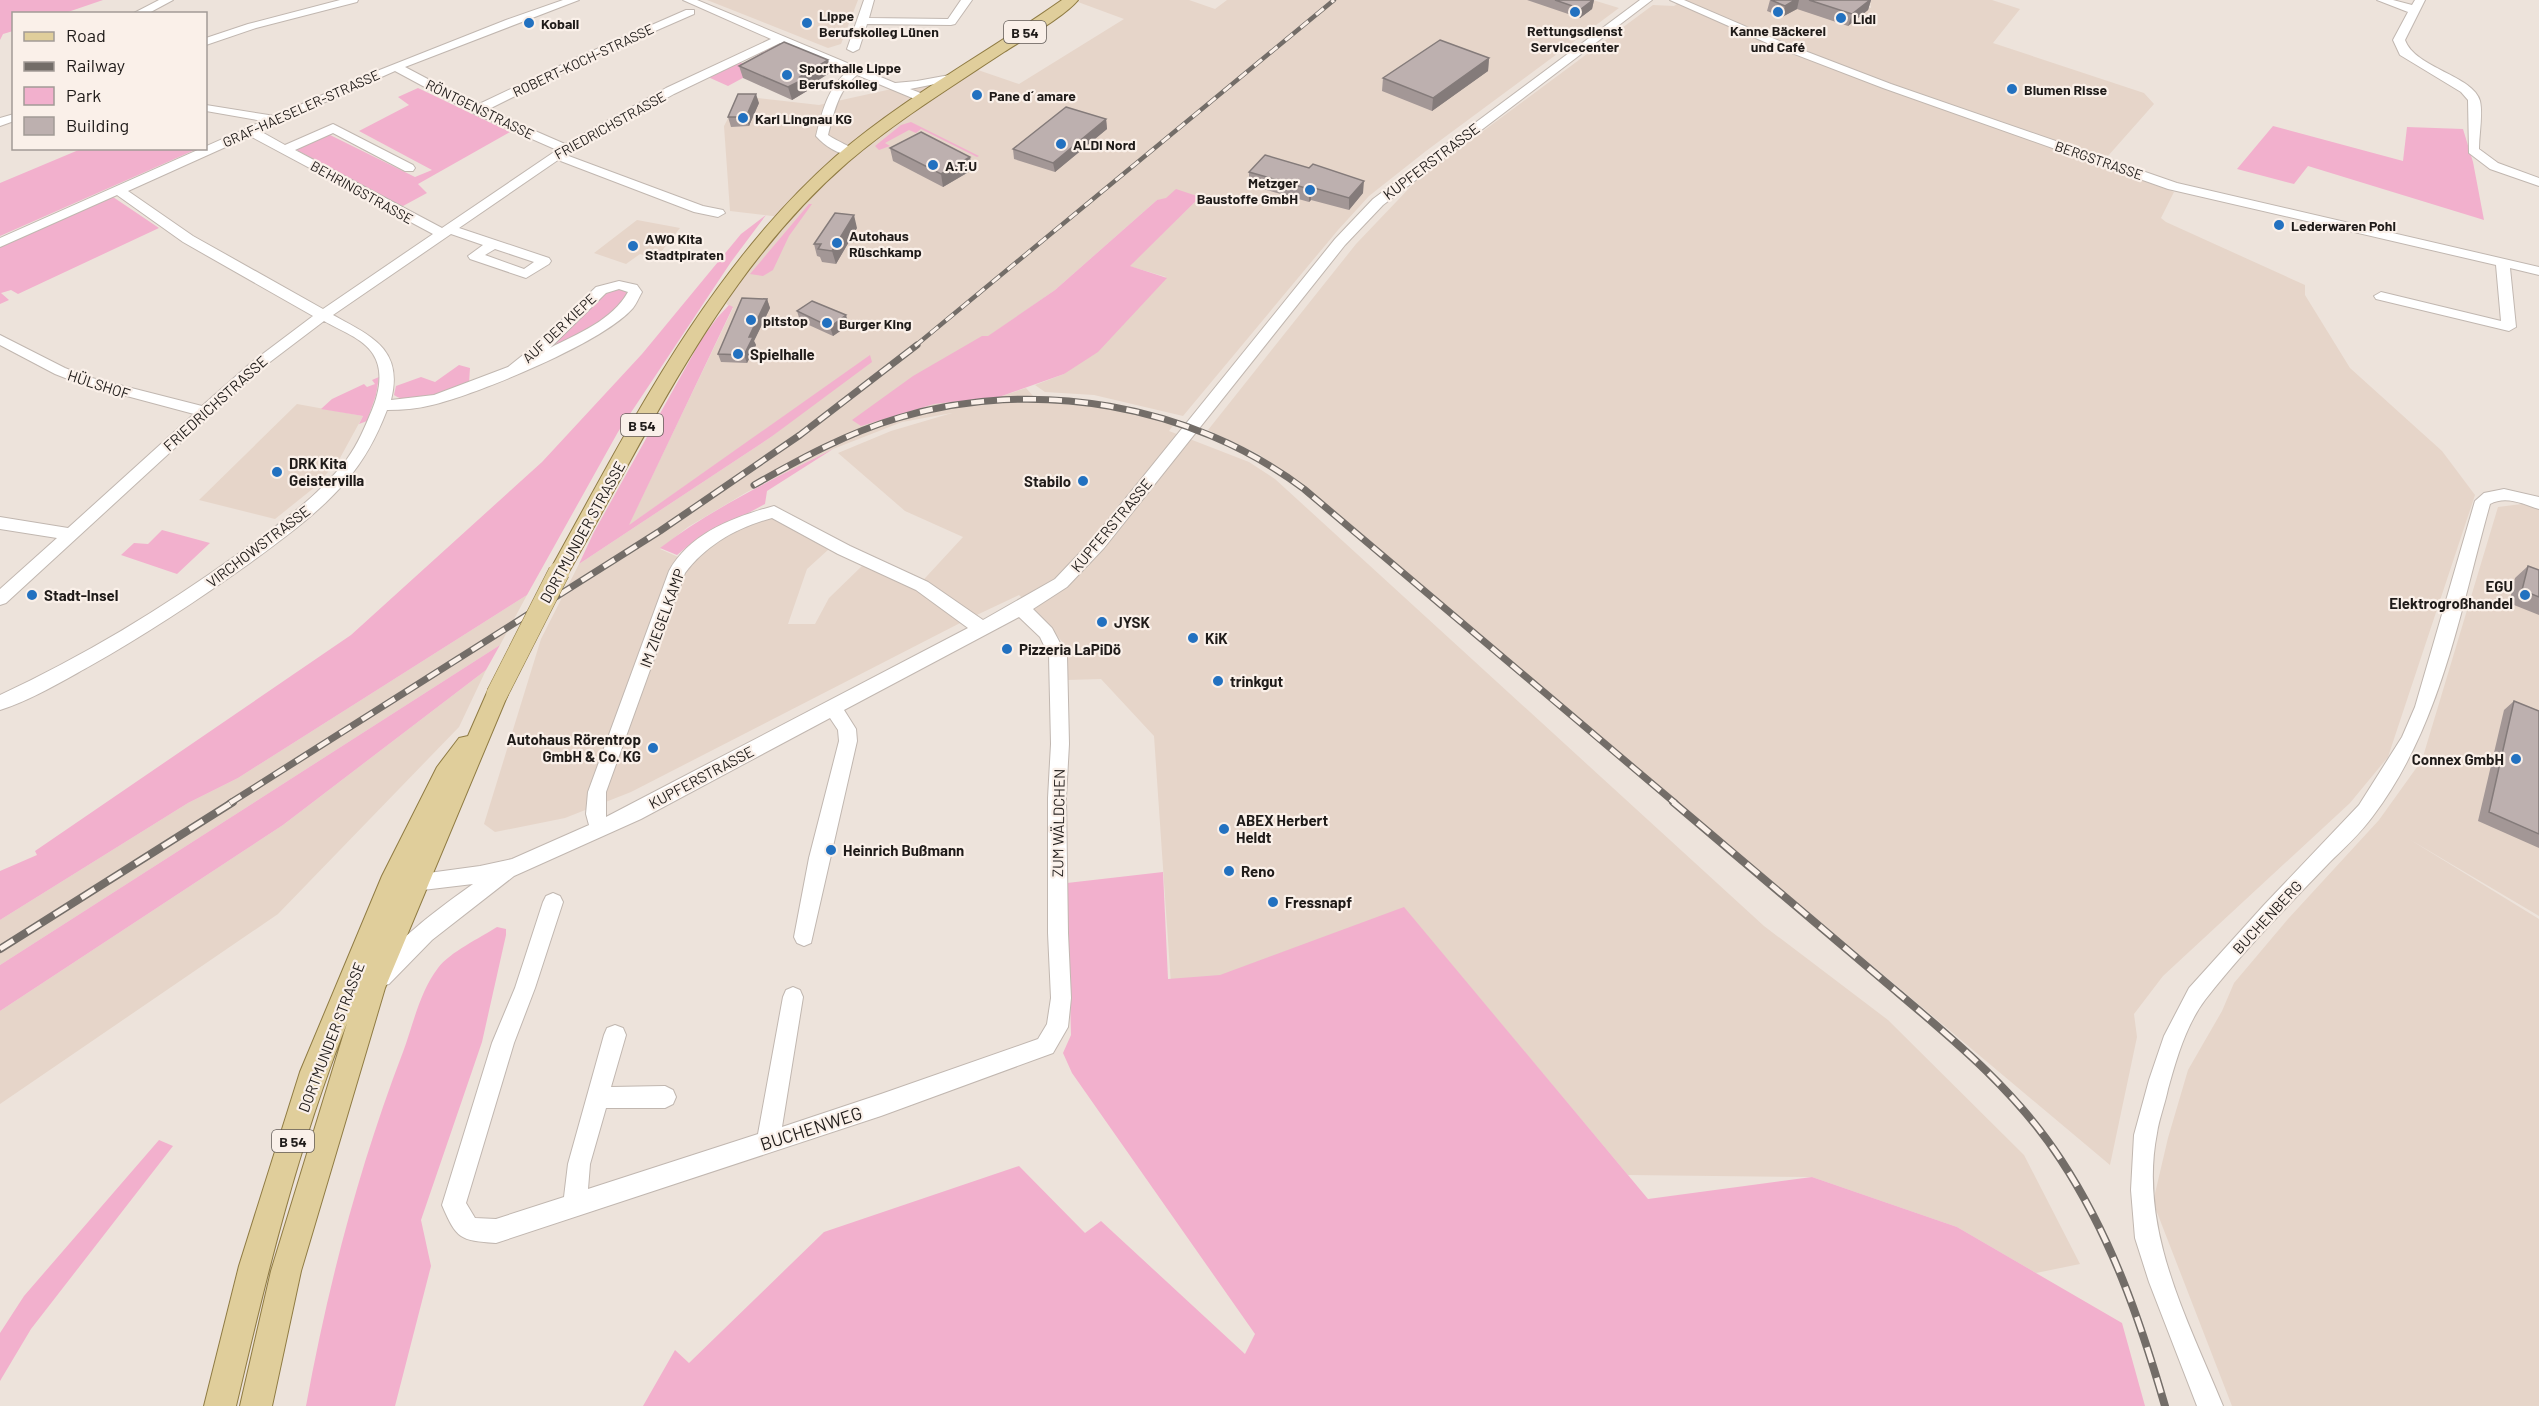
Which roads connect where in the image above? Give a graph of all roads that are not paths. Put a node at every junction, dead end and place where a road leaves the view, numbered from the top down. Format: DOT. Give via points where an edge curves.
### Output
graph roads {
  1 [pos="168,0"];
  2 [pos="353,0"];
  3 [pos="574,0"];
  4 [pos="869,0"];
  5 [pos="967,0"];
  6 [pos="1071,0"];
  7 [pos="1647,0"];
  8 [pos="1675,0"];
  9 [pos="2382,0"];
  10 [pos="2418,5"];
  11 [pos="689,6"];
  12 [pos="141,12"];
  13 [pos="862,21"];
  14 [pos="781,38"];
  15 [pos="207,42"];
  16 [pos="853,49"];
  17 [pos="396,67"];
  18 [pos="852,73"];
  19 [pos="955,77"];
  20 [pos="894,86"];
  21 [pos="922,98"];
  22 [pos="207,108"];
  23 [pos="477,110"];
  24 [pos="274,119"];
  25 [pos="250,131"];
  26 [pos="284,150"];
  27 [pos="560,152"];
  28 [pos="851,152"];
  29 [pos="409,168"];
  30 [pos="2539,182"];
  31 [pos="118,190"];
  32 [pos="718,213"];
  33 [pos="444,231"];
  34 [pos="0,243"];
  35 [pos="493,244"];
  36 [pos="2503,263"];
  37 [pos="2539,271"];
  38 [pos="2381,296"];
  39 [pos="324,315"];
  40 [pos="0,339"];
  41 [pos="513,370"];
  42 [pos="382,405"];
  43 [pos="205,412"];
  44 [pos="2539,503"];
  45 [pos="0,523"];
  46 [pos="71,534"];
  47 [pos="0,599"];
  48 [pos="1021,609"];
  49 [pos="981,628"];
  50 [pos="0,703"];
  51 [pos="833,706"];
  52 [pos="600,829"];
  53 [pos="514,867"];
  54 [pos="404,884"];
  55 [pos="553,902"];
  56 [pos="804,937"];
  57 [pos="372,988"];
  58 [pos="793,997"];
  59 [pos="615,1035"];
  60 [pos="1045,1046"];
  61 [pos="665,1097"];
  62 [pos="598,1098"];
  63 [pos="768,1142"];
  64 [pos="575,1205"];
  65 [pos="220,1406"];
  66 [pos="256,1406"];
  67 [pos="2210,1406"];
  1 -- 12 [label="street"];
  2 -- 15 [label="street"];
  3 -- 17 [label="street, GRAF-HAESELER-STRASSE"];
  4 -- 13 [label="street"];
  5 -- 13 [label="street" via="951,22"];
  6 -- 19 [label="main road, B 54"];
  7 -- 48 [label="street, KUPFERSTRASSE" via="1378,202 1344,237 1082,564"];
  8 -- 36 [label="street, BERGSTRASSE" via="1880,83 2173,186"];
  9 -- 10 [label="street"];
  10 -- 30 [label="street" via="2399,40 2404,52 2465,89 2474,100 2473,150 2494,166"];
  11 -- 14 [label="street"];
  11 -- 23 [label="street, ROBERT-KOCH-STRASSE"];
  13 -- 16 [label="street"];
  14 -- 18 [label="street"];
  14 -- 27 [label="street, FRIEDRICHSTRASSE" via="670,91"];
  17 -- 23 [label="street, RÖNTGENSTRASSE"];
  17 -- 24 [label="street, GRAF-HAESELER-STRASSE"];
  18 -- 20 [label="street"];
  18 -- 28 [label="street" via="841,82 822,136"];
  19 -- 20 [label="street"];
  19 -- 21 [label="main road, B 54"];
  20 -- 21 [label="street"];
  21 -- 28 [label="main road, DORTMUNDER STRASSE / B 54"];
  22 -- 24 [label="street"];
  23 -- 27 [label="street, RÖNTGENSTRASSE"];
  24 -- 25 [label="street, GRAF-HAESELER-STRASSE"];
  25 -- 26 [label="street, BEHRINGSTRASSE"];
  25 -- 31 [label="street, GRAF-HAESELER-STRASSE"];
  26 -- 29 [label="street, BEHRINGSTRASSE" via="333,128"];
  26 -- 33 [label="street, BEHRINGSTRASSE"];
  27 -- 32 [label="street, RÖNTGENSTRASSE"];
  27 -- 33 [label="street, FRIEDRICHSTRASSE"];
  28 -- 54 [label="main road, DORTMUNDER STRASSE / B 54, bridge" via="785,215 715,303 559,572 497,694 470,762"];
  31 -- 34 [label="street, GRAF-HAESELER-STRASSE"];
  31 -- 39 [label="street, VIRCHOWSTRASSE" via="188,239"];
  33 -- 35 [label="street"];
  33 -- 39 [label="street, FRIEDRICHSTRASSE"];
  36 -- 37 [label="street, BERGSTRASSE"];
  36 -- 38 [label="street" via="2509,327"];
  39 -- 42 [label="street, VIRCHOWSTRASSE" via="369,341 383,355 387,375"];
  39 -- 43 [label="street, FRIEDRICHSTRASSE" via="280,346"];
  40 -- 43 [label="street, HÜLSHOF" via="83,380"];
  41 -- 41 [label="street, AUF DER KIEPE" via="612,319 629,305 635,292 619,285 601,290"];
  41 -- 42 [label="street, AUF DER KIEPE" via="439,399"];
  42 -- 50 [label="street, VIRCHOWSTRASSE" via="352,464 274,536 141,628"];
  43 -- 46 [label="street, FRIEDRICHSTRASSE"];
  44 -- 67 [label="street, BUCHENBERG" via="2504,493 2483,501 2424,707 2410,740 2366,811 2196,995 2175,1036 2145,1135 2142,1190 2151,1249 2161,1281"];
  45 -- 46 [label="street"];
  46 -- 47 [label="street, FRIEDRICHSTRASSE"];
  48 -- 49 [label="street, KUPFERSTRASSE"];
  48 -- 60 [label="street, ZUM WÄLDCHEN" via="1046,633 1058,656 1061,998 1057,1027"];
  49 -- 51 [label="street, KUPFERSTRASSE"];
  49 -- 52 [label="street, IM ZIEGELKAMP" via="922,586 844,550 779,513 760,514 723,531 691,553 677,571 597,792"];
  51 -- 52 [label="street, KUPFERSTRASSE"];
  51 -- 56 [label="street" via="847,729 848,741"];
  52 -- 53 [label="street, KUPFERSTRASSE"];
  53 -- 54 [label="street, KUPFERSTRASSE"];
  53 -- 57 [label="street" via="454,908 406,948"];
  54 -- 57 [label="main road, DORTMUNDER STRASSE / B 54"];
  54 -- 65 [label="main road, DORTMUNDER STRASSE / B 54" via="314,1072 254,1266"];
  55 -- 64 [label="street, BUCHENWEG" via="503,1043 454,1205 468,1229 496,1231"];
  57 -- 66 [label="main road, DORTMUNDER STRASSE / B 54" via="286,1271"];
  58 -- 63 [label="street"];
  59 -- 62 [label="street"];
  60 -- 63 [label="street, BUCHENWEG"];
  61 -- 62 [label="street"];
  62 -- 64 [label="street" via="579,1164"];
  63 -- 64 [label="street, BUCHENWEG"];
}
